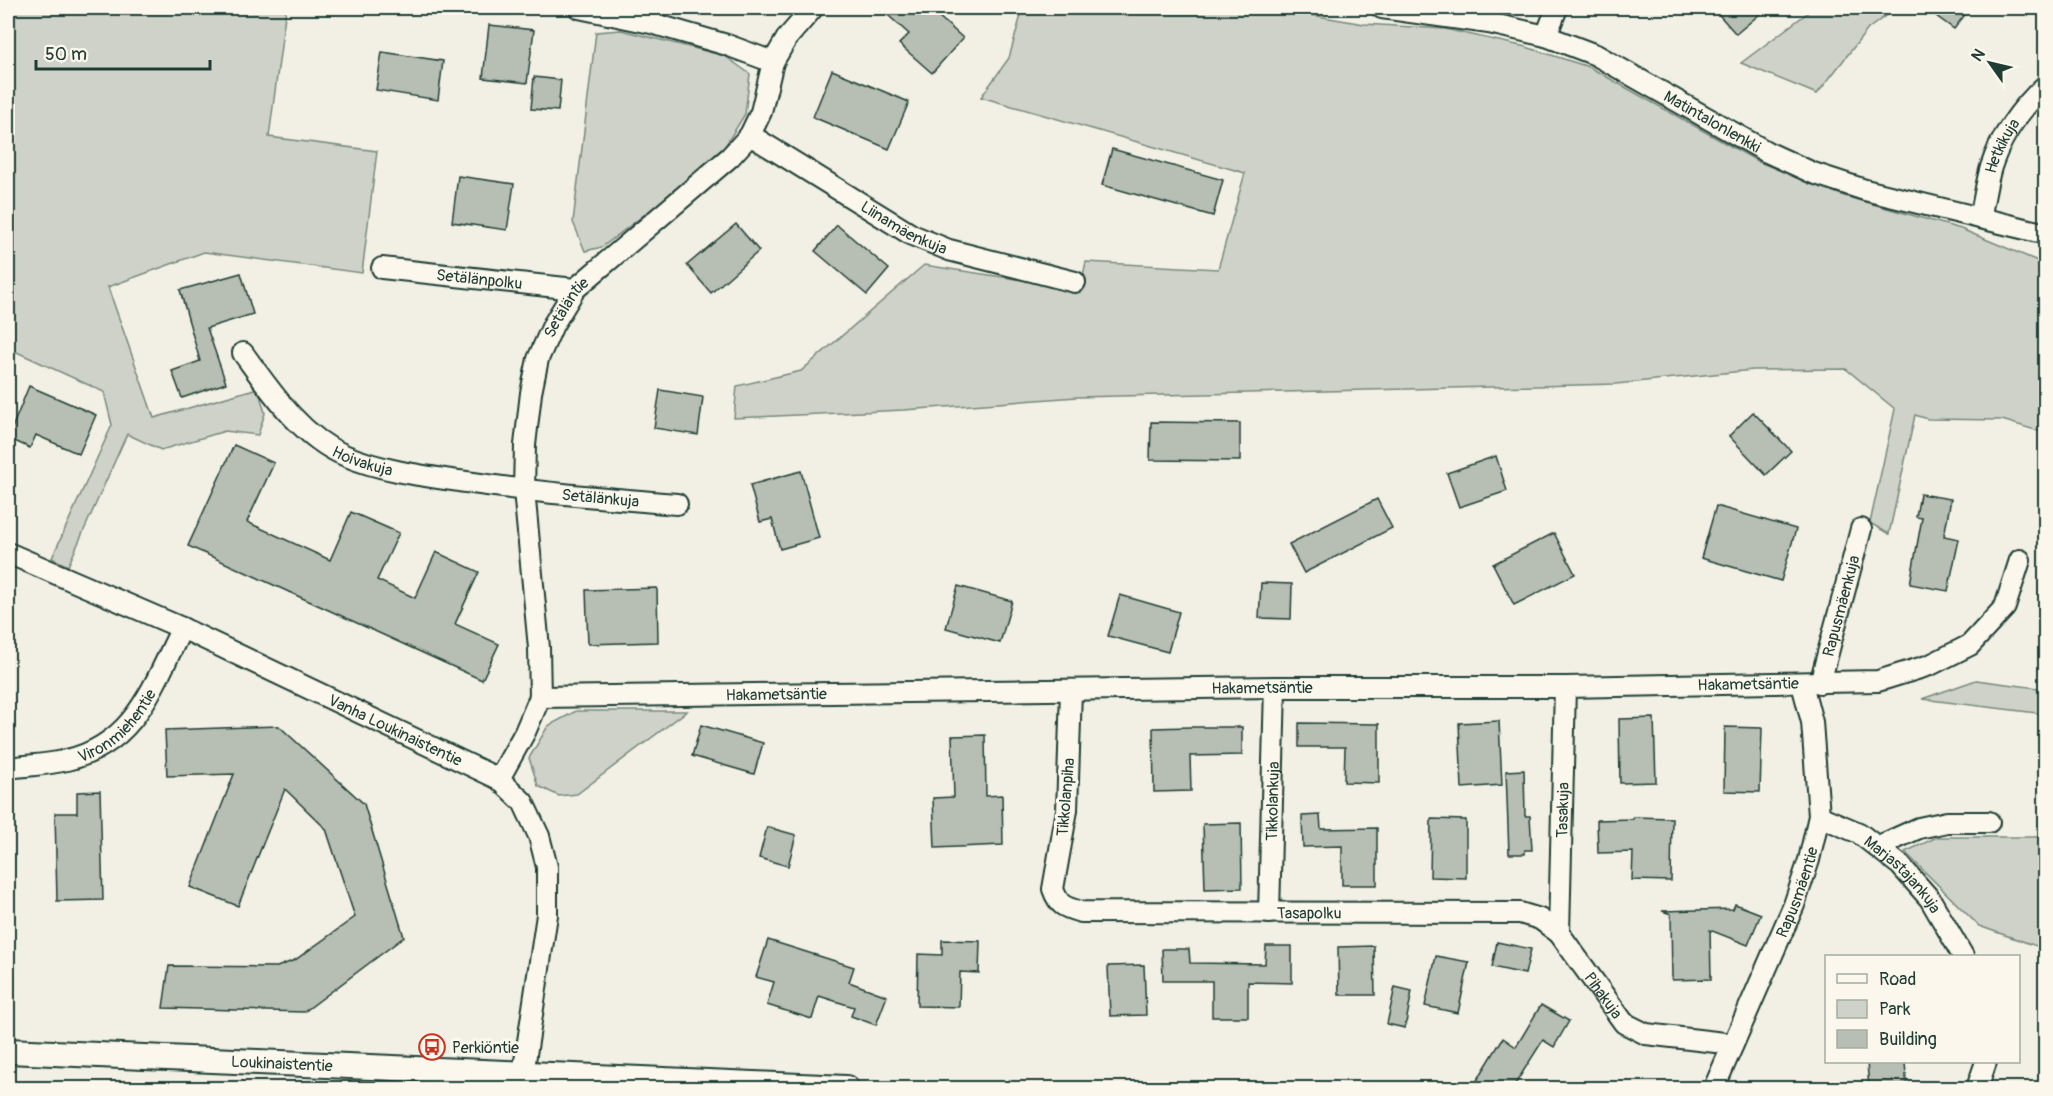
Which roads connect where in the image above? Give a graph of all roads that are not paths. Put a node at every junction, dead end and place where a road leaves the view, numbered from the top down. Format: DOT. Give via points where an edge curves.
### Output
graph roads {
  1 [pos="579,8"];
  2 [pos="813,8"];
  3 [pos="1382,8"];
  4 [pos="1557,8"];
  5 [pos="1546,36"];
  6 [pos="773,62"];
  7 [pos="2046,85"];
  8 [pos="750,135"];
  9 [pos="1980,218"];
  10 [pos="2046,234"];
  11 [pos="382,268"];
  12 [pos="1075,282"];
  13 [pos="575,289"];
  14 [pos="243,353"];
  15 [pos="524,490"];
  16 [pos="677,504"];
  17 [pos="1861,529"];
  18 [pos="8,553"];
  19 [pos="2020,560"];
  20 [pos="182,628"];
  21 [pos="1811,684"];
  22 [pos="1275,687"];
  23 [pos="1565,687"];
  24 [pos="1071,691"];
  25 [pos="540,697"];
  26 [pos="8,768"];
  27 [pos="499,779"];
  28 [pos="1819,816"];
  29 [pos="1989,822"];
  30 [pos="1877,847"];
  31 [pos="1057,901"];
  32 [pos="1269,913"];
  33 [pos="1559,933"];
  34 [pos="1962,955"];
  35 [pos="1733,1044"];
  36 [pos="8,1051"];
  37 [pos="1986,1063"];
  38 [pos="523,1081"];
  39 [pos="846,1089"];
  40 [pos="1714,1089"];
  41 [pos="1977,1089"];
  1 -- 6 [label="street" via="651,23"];
  2 -- 6 [label="street, Setäläntie" via="787,38"];
  3 -- 5 [label="street, Matintalonlenkki" via="1489,23"];
  4 -- 5 [label="street"];
  5 -- 9 [label="street, Matintalonlenkki" via="1596,56 1767,153 1813,173"];
  6 -- 8 [label="street, Setäläntie" via="761,112"];
  7 -- 9 [label="street, Hetkikuja" via="2009,128 1991,166"];
  8 -- 12 [label="street, Liinamäenkuja" via="912,236 949,250"];
  8 -- 13 [label="street, Setäläntie" via="730,157"];
  9 -- 10 [label="street, Matintalonlenkki"];
  11 -- 13 [label="street, Setälänpolku"];
  13 -- 15 [label="street, Setäläntie" via="538,359 525,445"];
  14 -- 15 [label="street, Hoivakuja" via="281,404 310,433 344,455 405,473"];
  15 -- 16 [label="street, Setälänkuja"];
  15 -- 25 [label="street, Setäläntie"];
  17 -- 21 [label="street, Rapusmäenkuja"];
  18 -- 20 [label="street, Vanha Loukinaistentie"];
  19 -- 21 [label="street, Hakametsäntie" via="2005,608 1970,645 1930,665 1878,681"];
  20 -- 26 [label="street, Vironmiehentie" via="140,712 121,734 96,750 67,760"];
  20 -- 27 [label="street, Vanha Loukinaistentie"];
  21 -- 23 [label="street, Hakametsäntie"];
  21 -- 28 [label="street, Rapusmäentie"];
  22 -- 23 [label="street, Hakametsäntie"];
  22 -- 24 [label="street, Hakametsäntie"];
  22 -- 32 [label="street, Tikkolankuja"];
  23 -- 33 [label="street, Tasakuja"];
  24 -- 25 [label="street, Hakametsäntie"];
  24 -- 31 [label="street, Tikkolanpiha" via="1067,810 1053,890"];
  25 -- 27 [label="street"];
  27 -- 38 [label="street, Vanha Loukinaistentie" via="523,802 539,836 547,867 547,915"];
  28 -- 30 [label="street, Marjastajankuja" via="1859,833"];
  28 -- 35 [label="street, Rapusmäentie" via="1794,905"];
  29 -- 30 [label="street" via="1947,822 1919,828"];
  30 -- 34 [label="street, Marjastajankuja" via="1900,865 1930,899"];
  31 -- 32 [label="street, Tasapolku" via="1081,912"];
  32 -- 33 [label="street, Tasapolku" via="1520,913 1540,919"];
  33 -- 35 [label="street, Pihakuja" via="1624,1023 1646,1034"];
  35 -- 40 [label="street, Rapusmäentie"];
  36 -- 38 [label="street, Loukinaistentie"];
  37 -- 41 [label="street"];
  38 -- 39 [label="street, Loukinaistentie"];
}
